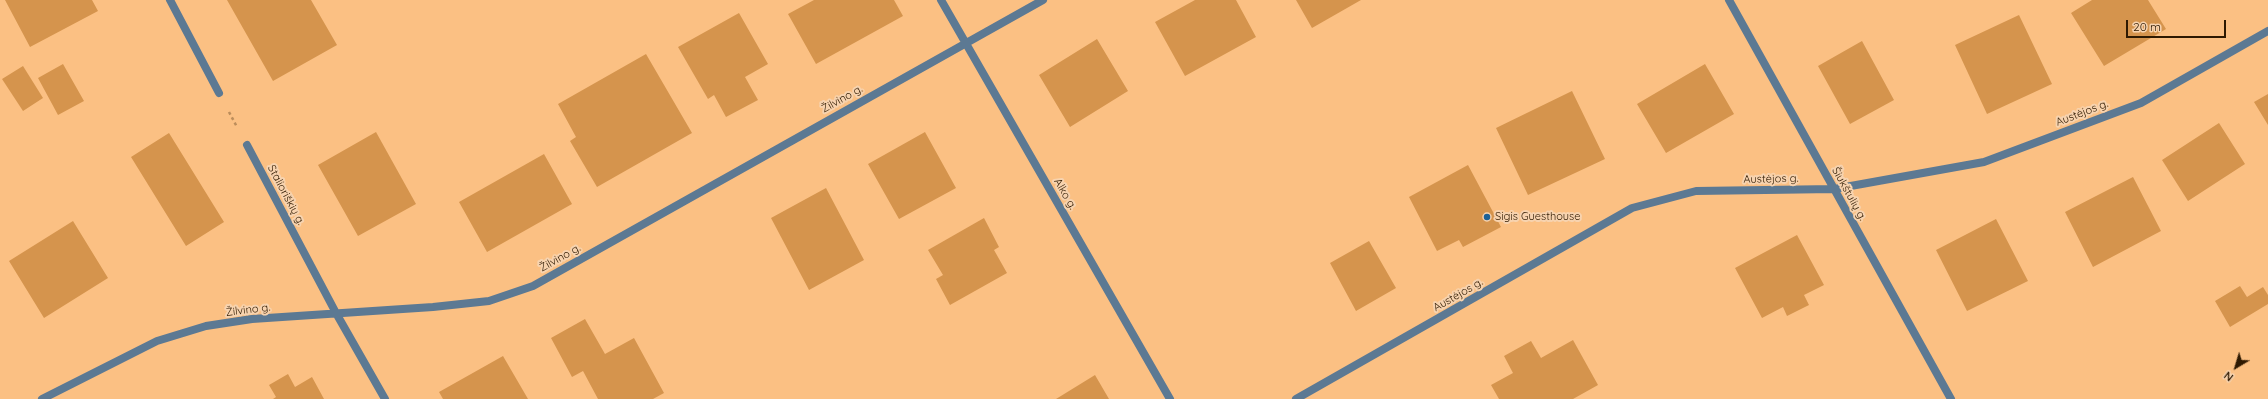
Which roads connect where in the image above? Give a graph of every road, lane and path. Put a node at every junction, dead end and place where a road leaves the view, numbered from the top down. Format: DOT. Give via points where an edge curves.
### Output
graph roads {
  1 [pos="170,0"];
  2 [pos="941,0"];
  3 [pos="1043,0"];
  4 [pos="1729,0"];
  5 [pos="2268,31"];
  6 [pos="964,43"];
  7 [pos="220,93"];
  8 [pos="247,145"];
  9 [pos="1834,189"];
  10 [pos="336,313"];
  11 [pos="42,399"];
  12 [pos="385,399"];
  13 [pos="1170,399"];
  14 [pos="1296,399"];
  15 [pos="1952,399"];
  1 -- 7 [label="street"];
  2 -- 6 [label="street, Alko g."];
  3 -- 6 [label="street, Žilvino g."];
  4 -- 9 [label="street, Šiukštulių g."];
  5 -- 9 [label="street, Austėjos g." via="2141,103 1984,162"];
  6 -- 10 [label="street, Žilvino g." via="533,286 489,301 433,308"];
  6 -- 13 [label="street, Alko g."];
  7 -- 8 [label="path"];
  8 -- 10 [label="street, Stalioriškių g."];
  9 -- 14 [label="street, Austėjos g." via="1696,191 1632,208"];
  9 -- 15 [label="street, Šiukštulių g."];
  10 -- 11 [label="street, Žilvino g." via="252,319 206,326 157,342"];
  10 -- 12 [label="street, Stalioriškių g."];
}
